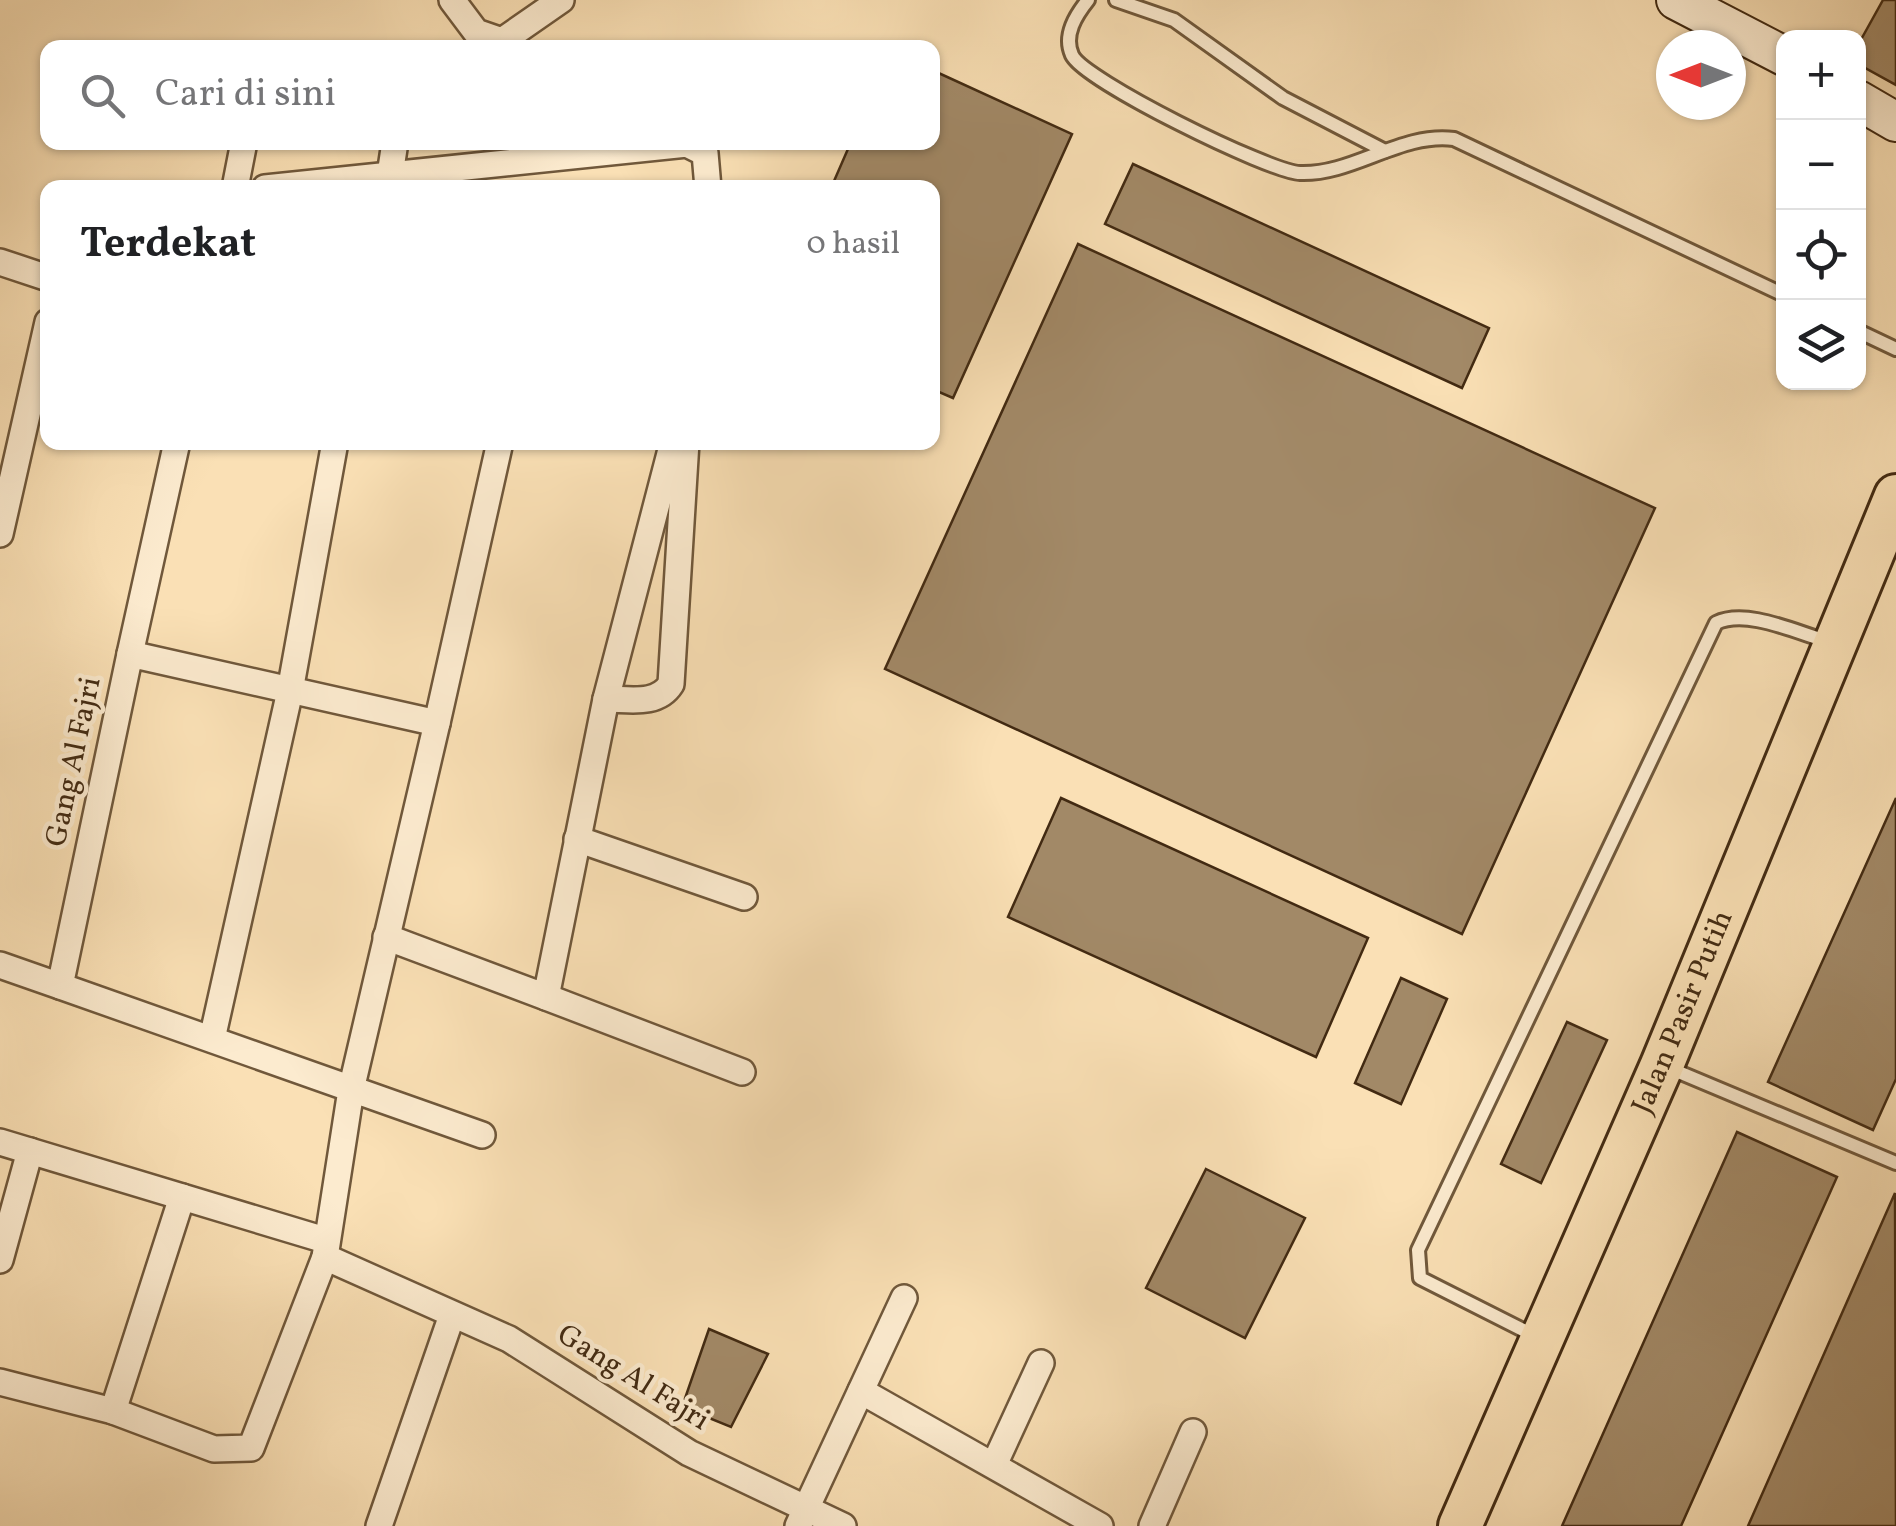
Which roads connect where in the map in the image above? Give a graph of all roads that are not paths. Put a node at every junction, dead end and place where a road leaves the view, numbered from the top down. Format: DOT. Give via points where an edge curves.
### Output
graph roads {
  1 [pos="452,0"];
  2 [pos="561,0"];
  3 [pos="1088,0"];
  4 [pos="1116,0"];
  5 [pos="1676,0"];
  6 [pos="499,40"];
  7 [pos="503,40"];
  8 [pos="1776,52"];
  9 [pos="1866,105"];
  10 [pos="1896,122"];
  11 [pos="242,150"];
  12 [pos="394,150"];
  13 [pos="630,150"];
  14 [pos="699,150"];
  15 [pos="1385,151"];
  16 [pos="390,175"];
  17 [pos="237,180"];
  18 [pos="342,180"];
  19 [pos="707,180"];
  20 [pos="0,262"];
  21 [pos="40,275"];
  22 [pos="1776,292"];
  23 [pos="1866,335"];
  24 [pos="1896,349"];
  25 [pos="40,357"];
  26 [pos="175,450"];
  27 [pos="334,450"];
  28 [pos="498,450"];
  29 [pos="671,450"];
  30 [pos="686,450"];
  31 [pos="1896,496"];
  32 [pos="0,534"];
  33 [pos="1836,643"];
  34 [pos="130,654"];
  35 [pos="290,691"];
  36 [pos="606,698"];
  37 [pos="437,724"];
  38 [pos="577,839"];
  39 [pos="744,896"];
  40 [pos="386,937"];
  41 [pos="0,964"];
  42 [pos="60,986"];
  43 [pos="546,997"];
  44 [pos="212,1039"];
  45 [pos="1662,1065"];
  46 [pos="742,1072"];
  47 [pos="351,1090"];
  48 [pos="482,1136"];
  49 [pos="0,1142"];
  50 [pos="30,1151"];
  51 [pos="1896,1163"];
  52 [pos="182,1197"];
  53 [pos="325,1248"];
  54 [pos="0,1260"];
  55 [pos="904,1298"];
  56 [pos="452,1314"];
  57 [pos="1542,1340"];
  58 [pos="1042,1363"];
  59 [pos="0,1382"];
  60 [pos="861,1391"];
  61 [pos="113,1411"];
  62 [pos="1193,1432"];
  63 [pos="994,1466"];
  64 [pos="803,1518"];
  65 [pos="380,1526"];
  66 [pos="842,1526"];
  67 [pos="1100,1526"];
  68 [pos="1152,1526"];
  69 [pos="1460,1526"];
  1 -- 6 [label="street" via="476,32"];
  2 -- 7 [label="street"];
  3 -- 15 [label="lane" via="1072,20 1070,51 1077,63 1246,156 1300,173"];
  4 -- 15 [label="lane" via="1174,20 1283,98"];
  5 -- 8 [label="main road"];
  9 -- 10 [label="main road"];
  11 -- 17 [label="street"];
  12 -- 16 [label="street"];
  13 -- 16 [label="street"];
  14 -- 19 [label="street"];
  15 -- 22 [label="lane" via="1431,136 1454,139"];
  16 -- 18 [label="street"];
  20 -- 21 [label="street"];
  23 -- 24 [label="lane"];
  25 -- 32 [label="street"];
  26 -- 34 [label="street"];
  27 -- 35 [label="street"];
  28 -- 37 [label="street"];
  29 -- 36 [label="street"];
  30 -- 36 [label="street" via="671,684 654,699"];
  31 -- 33 [label="highway, Jalan Pasir Putih"];
  33 -- 45 [label="highway, Jalan Pasir Putih"];
  33 -- 57 [label="lane" via="1744,618 1716,623 1418,1250 1420,1278"];
  34 -- 35 [label="street, Gang Al Fajri"];
  34 -- 42 [label="street, Gang Al Fajri"];
  35 -- 37 [label="street, Gang Al Fajri"];
  35 -- 44 [label="street"];
  36 -- 38 [label="street"];
  37 -- 40 [label="street"];
  38 -- 39 [label="street"];
  38 -- 43 [label="street"];
  40 -- 43 [label="street"];
  40 -- 47 [label="street"];
  41 -- 42 [label="street"];
  42 -- 44 [label="street"];
  43 -- 46 [label="street"];
  44 -- 47 [label="street"];
  45 -- 51 [label="lane"];
  45 -- 57 [label="highway, Jalan Pasir Putih"];
  47 -- 48 [label="street"];
  47 -- 53 [label="street"];
  49 -- 50 [label="street, Gang Al Fajri"];
  50 -- 52 [label="street, Gang Al Fajri"];
  50 -- 54 [label="street"];
  52 -- 53 [label="street, Gang Al Fajri"];
  52 -- 61 [label="street"];
  53 -- 56 [label="street, Gang Al Fajri"];
  53 -- 61 [label="street" via="250,1448 214,1449"];
  55 -- 60 [label="street"];
  56 -- 64 [label="street, Gang Al Fajri" via="509,1339"];
  56 -- 65 [label="street"];
  57 -- 69 [label="highway, Jalan Pasir Putih"];
  58 -- 63 [label="street"];
  59 -- 61 [label="street"];
  60 -- 63 [label="street"];
  60 -- 64 [label="street"];
  62 -- 68 [label="street"];
  63 -- 67 [label="street"];
  64 -- 66 [label="street, Gang Al Fajri"];
}
